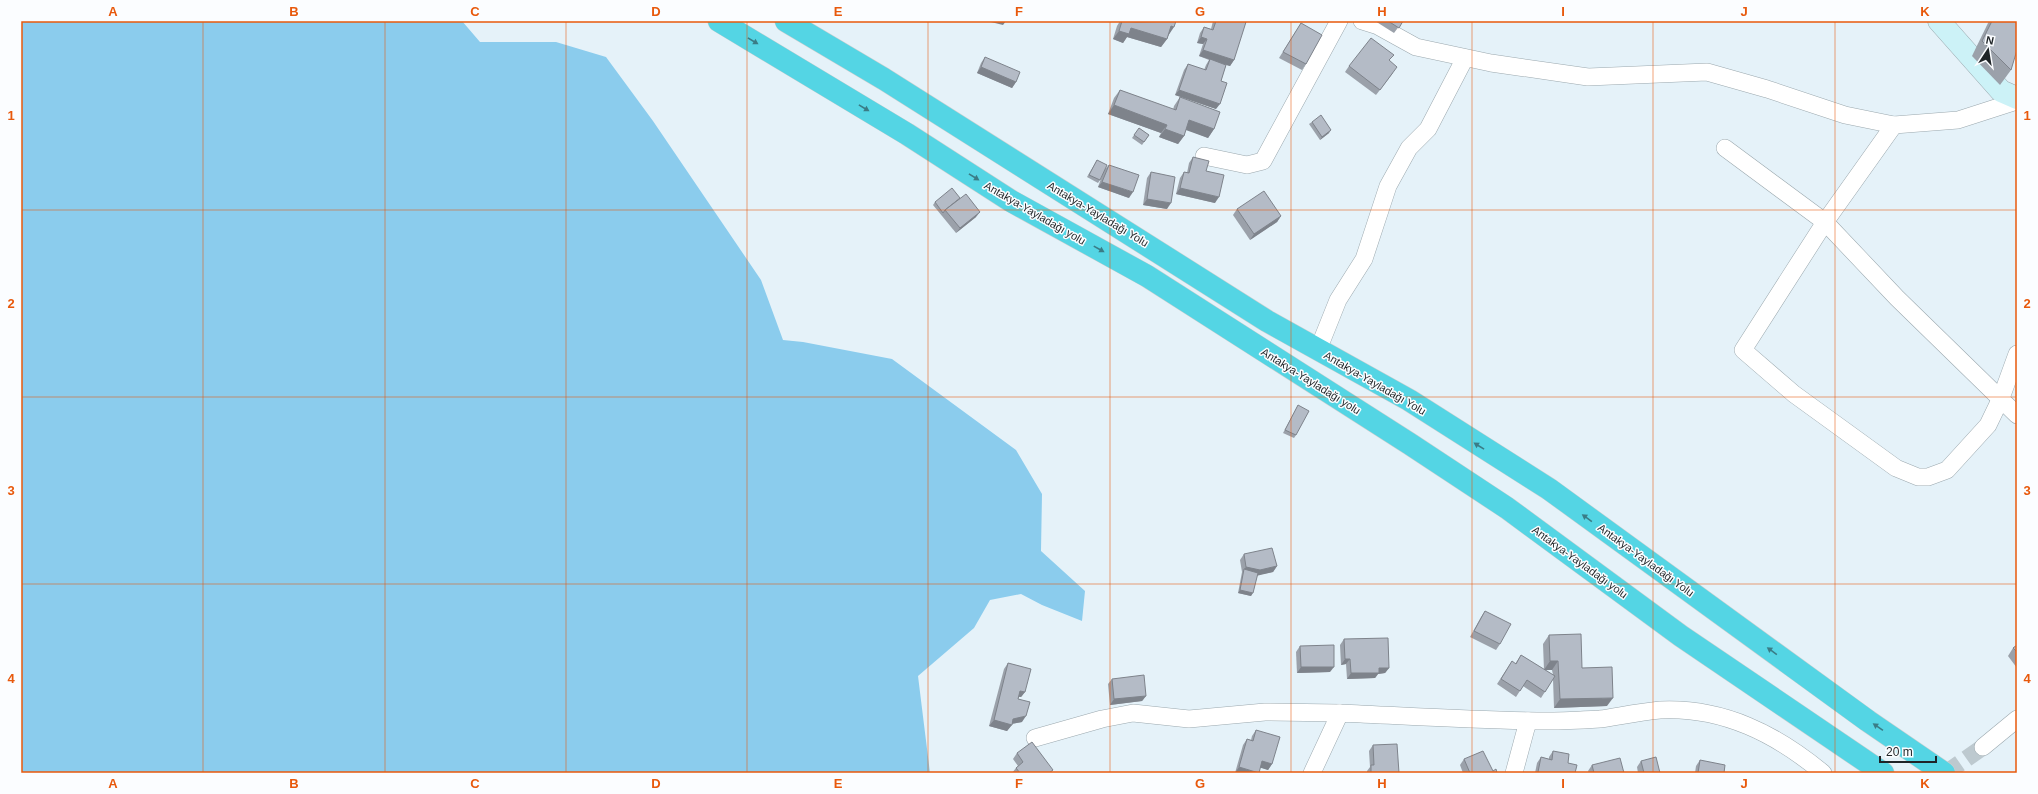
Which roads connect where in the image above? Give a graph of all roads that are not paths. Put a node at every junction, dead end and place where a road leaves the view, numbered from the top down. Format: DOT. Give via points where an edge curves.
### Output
graph roads {
  1 [pos="719,21"];
  2 [pos="786,21"];
  3 [pos="1339,21"];
  4 [pos="1362,21"];
  5 [pos="1939,21"];
  6 [pos="1465,58"];
  7 [pos="2017,100"];
  8 [pos="1894,125"];
  9 [pos="1725,148"];
  10 [pos="1204,156"];
  11 [pos="1825,222"];
  12 [pos="1318,350"];
  13 [pos="2017,354"];
  14 [pos="2001,398"];
  15 [pos="2017,415"];
  16 [pos="1340,713"];
  17 [pos="2017,719"];
  18 [pos="1528,721"];
  19 [pos="1035,738"];
  20 [pos="1983,747"];
  21 [pos="1312,773"];
  22 [pos="1514,773"];
  23 [pos="1823,773"];
  24 [pos="1883,773"];
  25 [pos="1944,773"];
  1 -- 24 [label="highway, Antakya-Yayladağı yolu, one-way" via="907,134 1011,201 1147,276 1410,444 1507,508 1681,636"];
  2 -- 12 [label="highway, Antakya-Yayladağı Yolu" via="884,78 1033,174"];
  3 -- 10 [label="street" via="1263,160 1247,165"];
  4 -- 6 [label="street" via="1378,26 1416,47"];
  5 -- 7 [label="main road" via="2001,91"];
  6 -- 8 [label="street" via="1588,77 1707,72 1845,115"];
  6 -- 12 [label="street" via="1428,129 1409,148 1388,186 1364,259 1338,300"];
  7 -- 8 [label="street" via="1958,120"];
  8 -- 11 [label="street"];
  9 -- 11 [label="street"];
  11 -- 14 [label="street" via="1897,298"];
  11 -- 14 [label="street" via="1743,350 1794,394 1896,468 1918,477 1937,475 1947,470 1988,425"];
  25 -- 12 [label="highway, Antakya-Yayladağı Yolu, one-way" via="1868,721 1549,489 1409,400"];
  13 -- 14 [label="street"];
  14 -- 15 [label="street"];
  16 -- 18 [label="street"];
  16 -- 19 [label="street" via="1265,712 1189,719 1133,713"];
  16 -- 21 [label="street"];
  17 -- 20 [label="street"];
  18 -- 22 [label="street"];
  18 -- 23 [label="street" via="1599,719 1660,710 1708,713 1744,723 1772,736"];
}
